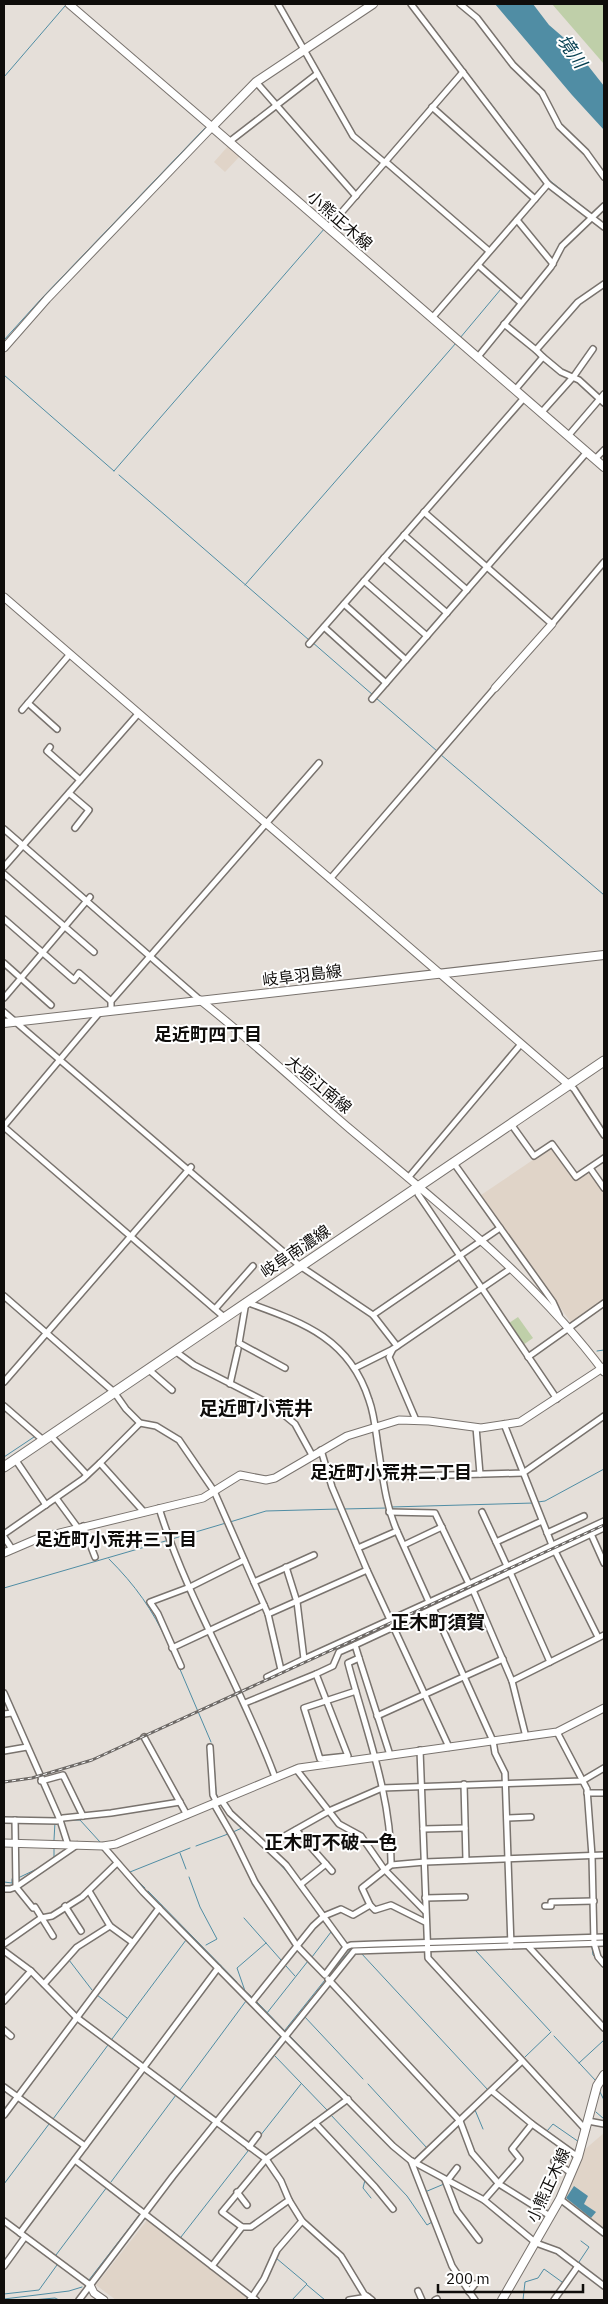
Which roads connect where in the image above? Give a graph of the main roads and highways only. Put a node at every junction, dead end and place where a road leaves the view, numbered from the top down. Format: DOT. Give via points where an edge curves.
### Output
graph roads {
  1 [pos="373,4"];
  2 [pos="604,467"];
  3 [pos="604,955"];
  4 [pos="4,1023"];
  5 [pos="604,1062"];
  6 [pos="4,1467"];
  7 [pos="604,2075"];
  8 [pos="502,2300"];
  1 -- 2 [label="main road, 小熊正木線" via="256,82 212,127"];
  3 -- 4 [label="main road, 岐阜羽島線"];
  5 -- 6 [label="main road, 岐阜南濃線"];
  7 -- 8 [label="main road, 小熊正木線" via="597,2086 578,2157 560,2199"];
}
